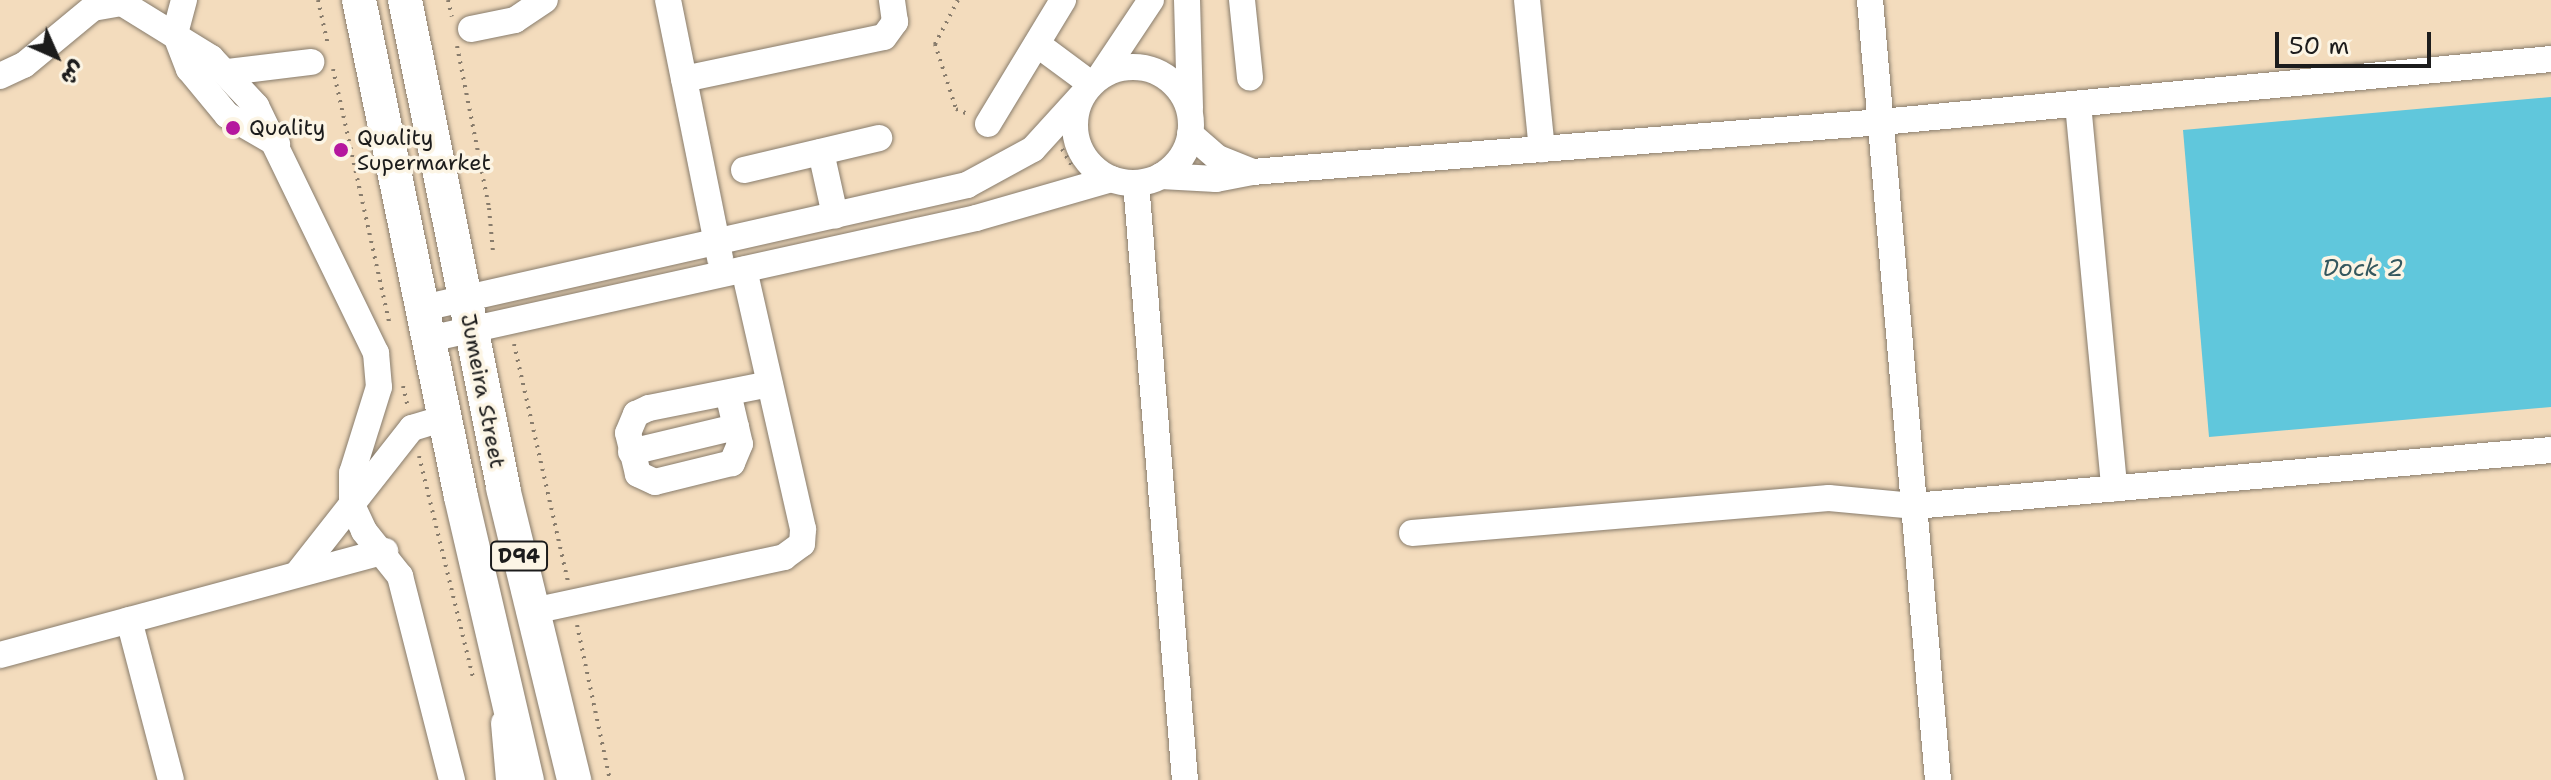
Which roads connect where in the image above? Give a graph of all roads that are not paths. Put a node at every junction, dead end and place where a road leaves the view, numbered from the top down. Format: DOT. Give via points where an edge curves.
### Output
graph roads {
  1 [pos="184,0"];
  2 [pos="359,0"];
  3 [pos="405,0"];
  4 [pos="545,0"];
  5 [pos="668,0"];
  6 [pos="892,0"];
  7 [pos="1063,0"];
  8 [pos="1151,0"];
  9 [pos="1187,0"];
  10 [pos="1242,0"];
  11 [pos="1527,0"];
  12 [pos="1870,0"];
  13 [pos="112,1"];
  14 [pos="471,29"];
  15 [pos="175,33"];
  16 [pos="1037,44"];
  17 [pos="324,58"];
  18 [pos="2551,59"];
  19 [pos="228,72"];
  20 [pos="0,76"];
  21 [pos="1250,78"];
  22 [pos="684,79"];
  23 [pos="1092,84"];
  24 [pos="2078,104"];
  25 [pos="1881,122"];
  26 [pos="988,124"];
  27 [pos="1190,125"];
  28 [pos="879,138"];
  29 [pos="277,144"];
  30 [pos="1542,149"];
  31 [pos="821,152"];
  32 [pos="744,170"];
  33 [pos="1252,172"];
  34 [pos="1136,179"];
  35 [pos="835,215"];
  36 [pos="717,242"];
  37 [pos="734,272"];
  38 [pos="468,315"];
  39 [pos="426,324"];
  40 [pos="391,384"];
  41 [pos="770,384"];
  42 [pos="728,393"];
  43 [pos="445,418"];
  44 [pos="736,427"];
  45 [pos="412,428"];
  46 [pos="2551,450"];
  47 [pos="631,452"];
  48 [pos="2114,488"];
  49 [pos="352,505"];
  50 [pos="1914,506"];
  51 [pos="1412,533"];
  52 [pos="385,551"];
  53 [pos="297,574"];
  54 [pos="533,611"];
  55 [pos="129,620"];
  56 [pos="0,655"];
  57 [pos="509,700"];
  58 [pos="171,780"];
  59 [pos="452,780"];
  60 [pos="509,780"];
  61 [pos="527,780"];
  62 [pos="574,780"];
  63 [pos="1185,780"];
  64 [pos="1938,780"];
  1 -- 15 [label="street"];
  2 -- 39 [label="main road, Jumeira Street / D94"];
  3 -- 38 [label="main road, Jumeira Street / D94"];
  4 -- 14 [label="street" via="515,20"];
  5 -- 22 [label="street"];
  6 -- 22 [label="street" via="895,22 884,37"];
  7 -- 16 [label="street"];
  8 -- 23 [label="street"];
  9 -- 27 [label="street"];
  10 -- 21 [label="street"];
  11 -- 30 [label="street"];
  12 -- 25 [label="street"];
  13 -- 15 [label="street" via="131,5"];
  13 -- 20 [label="street" via="93,8 24,65"];
  15 -- 19 [label="street"];
  15 -- 29 [label="street" via="189,69 212,101 242,127"];
  16 -- 23 [label="street"];
  16 -- 26 [label="street"];
  17 -- 19 [label="street"];
  18 -- 24 [label="street"];
  19 -- 29 [label="street" via="256,106"];
  22 -- 36 [label="street"];
  23 -- 27 [label="street" via="1129,67 1157,71 1173,82"];
  23 -- 34 [label="street" via="1074,127 1077,144 1097,171"];
  23 -- 35 [label="street" via="1050,132 992,175"];
  24 -- 25 [label="street"];
  24 -- 48 [label="street"];
  25 -- 30 [label="street"];
  25 -- 50 [label="street"];
  27 -- 33 [label="street" via="1218,158"];
  27 -- 34 [label="street" via="1185,151"];
  28 -- 31 [label="street"];
  29 -- 40 [label="street"];
  30 -- 33 [label="street"];
  31 -- 32 [label="street"];
  31 -- 35 [label="street"];
  33 -- 34 [label="street" via="1198,180"];
  34 -- 37 [label="street"];
  34 -- 63 [label="street"];
  35 -- 36 [label="street"];
  36 -- 37 [label="street"];
  36 -- 38 [label="street"];
  37 -- 38 [label="street" via="505,323"];
  37 -- 41 [label="street"];
  38 -- 39 [label="street"];
  38 -- 54 [label="main road, Jumeira Street / D94"];
  39 -- 43 [label="main road, Jumeira Street / D94"];
  40 -- 45 [label="street" via="391,412"];
  40 -- 49 [label="street" via="352,473"];
  41 -- 42 [label="street"];
  41 -- 54 [label="street" via="803,529 798,551"];
  42 -- 44 [label="street"];
  42 -- 47 [label="street" via="642,411 629,427"];
  43 -- 45 [label="street"];
  43 -- 57 [label="main road, Jumeira Street / D94"];
  44 -- 47 [label="street"];
  44 -- 47 [label="street" via="740,451 719,469 648,481 638,474"];
  45 -- 49 [label="street"];
  46 -- 48 [label="street"];
  48 -- 50 [label="street"];
  49 -- 52 [label="street" via="364,531"];
  49 -- 53 [label="street"];
  50 -- 51 [label="street" via="1829,498"];
  50 -- 64 [label="street"];
  52 -- 53 [label="street"];
  52 -- 59 [label="street" via="405,590"];
  53 -- 55 [label="street"];
  54 -- 62 [label="main road, Jumeira Street / D94"];
  55 -- 56 [label="street"];
  55 -- 58 [label="street"];
  57 -- 60 [label="street" via="503,744"];
  57 -- 61 [label="main road, Jumeira Street / D94"];
}
